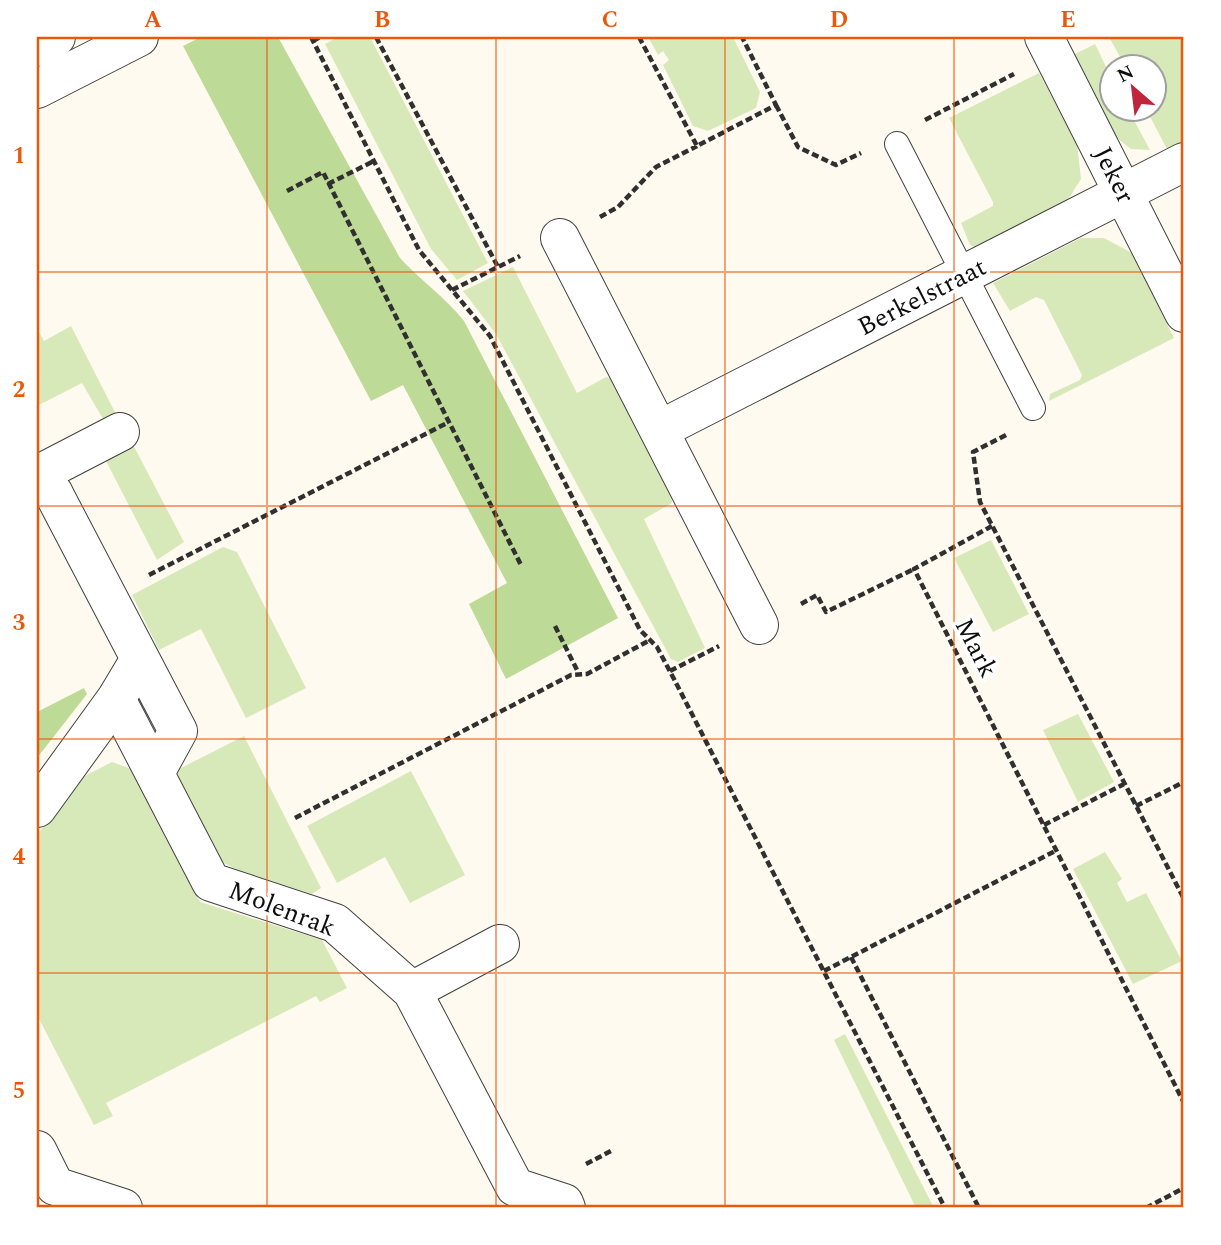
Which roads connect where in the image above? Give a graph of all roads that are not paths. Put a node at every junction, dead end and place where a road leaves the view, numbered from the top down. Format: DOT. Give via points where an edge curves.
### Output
graph roads {
  1 [pos="56,37"];
  2 [pos="139,37"];
  3 [pos="1044,37"];
  4 [pos="37,47"];
  5 [pos="37,89"];
  6 [pos="897,145"];
  7 [pos="1184,162"];
  8 [pos="1123,193"];
  9 [pos="561,238"];
  10 [pos="965,275"];
  11 [pos="1184,313"];
  12 [pos="1033,408"];
  13 [pos="659,430"];
  14 [pos="120,432"];
  15 [pos="37,475"];
  16 [pos="37,482"];
  17 [pos="745,632"];
  18 [pos="140,659"];
  19 [pos="116,699"];
  20 [pos="155,774"];
  21 [pos="37,808"];
  22 [pos="500,944"];
  23 [pos="412,990"];
  24 [pos="37,1150"];
  25 [pos="123,1208"];
  26 [pos="566,1208"];
  1 -- 4 [label="street"];
  2 -- 5 [label="street"];
  3 -- 8 [label="street, Jeker"];
  6 -- 10 [label="lane"];
  7 -- 8 [label="street, Berkelstraat"];
  8 -- 10 [label="street, Berkelstraat"];
  8 -- 11 [label="street, Jeker"];
  9 -- 13 [label="street"];
  10 -- 12 [label="lane"];
  10 -- 13 [label="street, Berkelstraat"];
  13 -- 17 [label="street"];
  14 -- 15 [label="street"];
  16 -- 18 [label="street" via="53,492"];
  18 -- 19 [label="street"];
  18 -- 20 [label="street" via="178,732"];
  19 -- 20 [label="street, Molenrak"];
  19 -- 21 [label="street"];
  20 -- 23 [label="street, Molenrak" via="211,882 335,923"];
  22 -- 23 [label="street"];
  23 -- 26 [label="street, Molenrak" via="515,1188 564,1203"];
  24 -- 25 [label="street" via="55,1186"];
}
